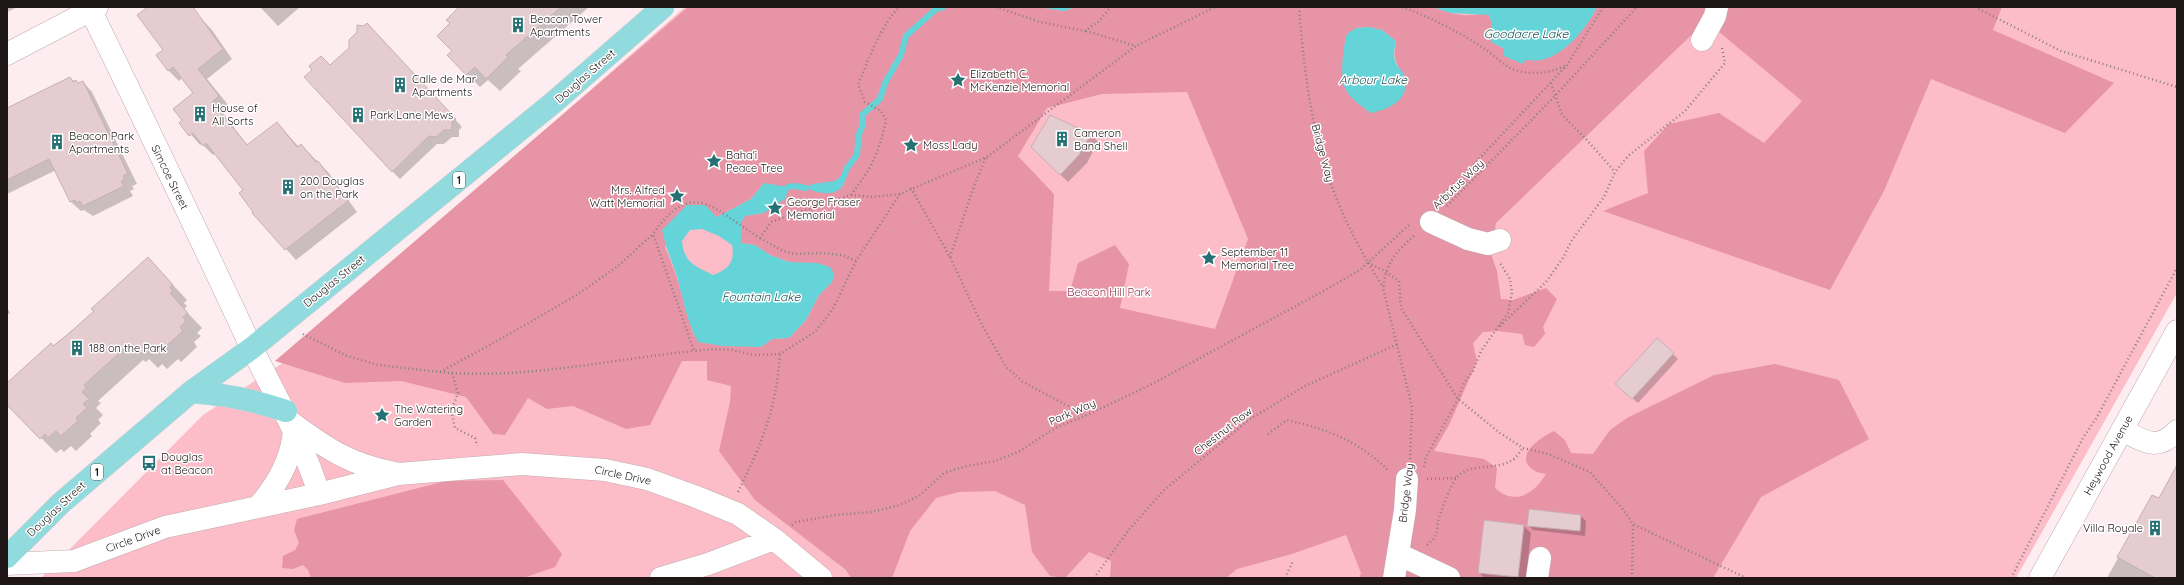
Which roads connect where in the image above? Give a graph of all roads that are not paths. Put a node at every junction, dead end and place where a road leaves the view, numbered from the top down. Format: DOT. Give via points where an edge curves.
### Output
graph roads {
  1 [pos="663,7"];
  2 [pos="1717,7"];
  3 [pos="93,9"];
  4 [pos="1711,40"];
  5 [pos="7,54"];
  6 [pos="1425,217"];
  7 [pos="1494,242"];
  8 [pos="2175,341"];
  9 [pos="252,348"];
  10 [pos="192,392"];
  11 [pos="290,421"];
  12 [pos="2122,430"];
  13 [pos="2177,431"];
  14 [pos="398,474"];
  15 [pos="1411,476"];
  16 [pos="319,494"];
  17 [pos="258,507"];
  18 [pos="774,539"];
  19 [pos="7,557"];
  20 [pos="1406,558"];
  21 [pos="7,564"];
  22 [pos="661,578"];
  23 [pos="821,578"];
  24 [pos="1394,578"];
  25 [pos="1449,578"];
  26 [pos="2040,578"];
  1 -- 9 [label="main road, Douglas Street / 1" via="554,102"];
  2 -- 4 [label="street"];
  3 -- 5 [label="street"];
  3 -- 9 [label="street, Simcoe Street"];
  6 -- 7 [label="street" via="1468,239"];
  8 -- 12 [label="street, Heywood Avenue"];
  9 -- 10 [label="main road, Douglas Street / 1"];
  9 -- 11 [label="street, Circle Drive"];
  10 -- 11 [label="main road" via="222,394 257,401"];
  10 -- 19 [label="main road, Douglas Street / 1" via="61,503"];
  11 -- 14 [label="street, Circle Drive" via="317,442 346,459 371,469"];
  11 -- 16 [label="street, Circle Drive" via="311,467"];
  11 -- 17 [label="street" via="290,455 271,491"];
  12 -- 13 [label="street" via="2146,443 2158,444 2170,439"];
  12 -- 26 [label="street, Heywood Avenue"];
  14 -- 16 [label="street, Circle Drive"];
  14 -- 18 [label="street, Circle Drive" via="522,464 605,470 646,479 729,510"];
  15 -- 20 [label="street, Bridge Way" via="1405,510"];
  16 -- 17 [label="street, Circle Drive"];
  17 -- 21 [label="street, Circle Drive" via="165,527 74,560"];
  18 -- 22 [label="street" via="708,564"];
  18 -- 23 [label="street, Circle Drive"];
  20 -- 24 [label="street, Bridge Way"];
  20 -- 25 [label="street"];
}
